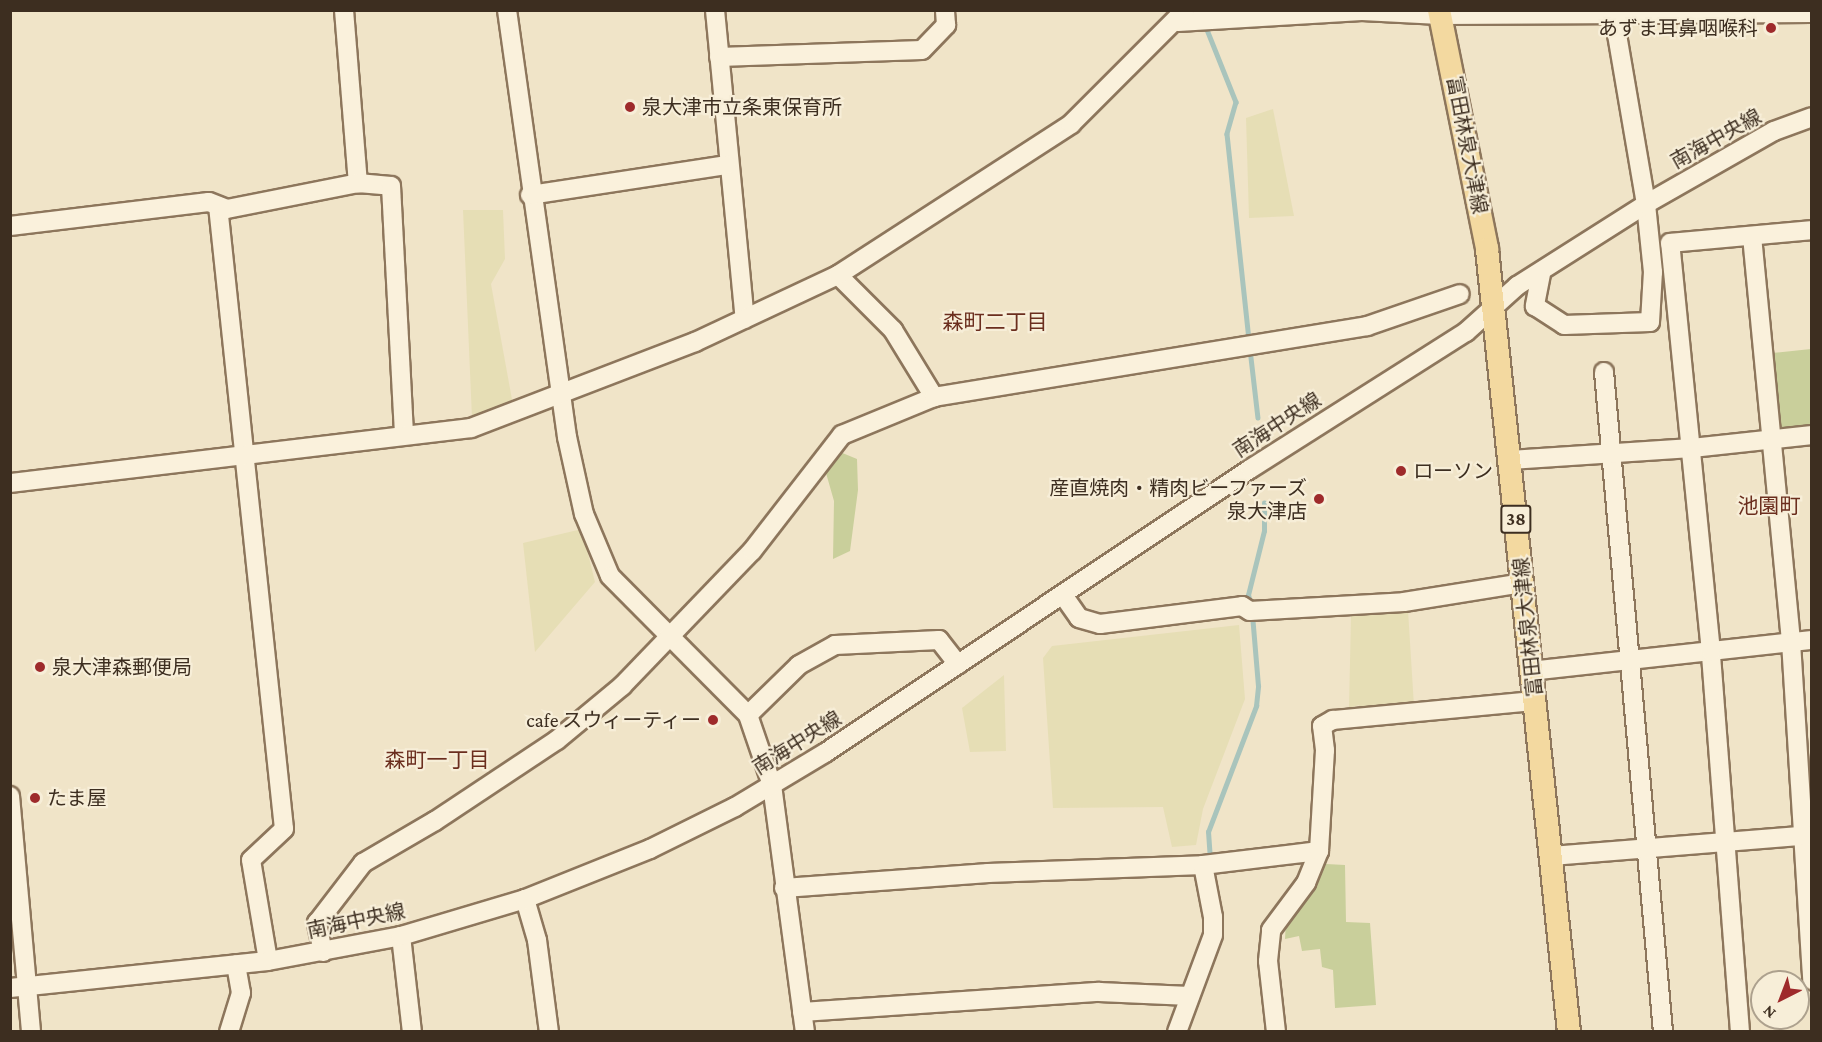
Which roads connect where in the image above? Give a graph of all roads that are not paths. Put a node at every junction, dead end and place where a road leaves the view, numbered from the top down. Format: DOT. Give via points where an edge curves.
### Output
graph roads {
  1 [pos="344,10"];
  2 [pos="507,10"];
  3 [pos="715,10"];
  4 [pos="945,10"];
  5 [pos="1439,13"];
  6 [pos="1613,13"];
  7 [pos="1812,13"];
  8 [pos="1193,18"];
  9 [pos="719,57"];
  10 [pos="1812,117"];
  11 [pos="727,165"];
  12 [pos="358,183"];
  13 [pos="530,195"];
  14 [pos="1646,204"];
  15 [pos="219,206"];
  16 [pos="10,226"];
  17 [pos="1812,230"];
  18 [pos="1752,236"];
  19 [pos="1541,274"];
  20 [pos="838,275"];
  21 [pos="1460,294"];
  22 [pos="1492,306"];
  23 [pos="745,319"];
  24 [pos="1678,319"];
  25 [pos="1650,322"];
  26 [pos="1604,372"];
  27 [pos="561,394"];
  28 [pos="934,397"];
  29 [pos="404,434"];
  30 [pos="1812,435"];
  31 [pos="1774,438"];
  32 [pos="1692,448"];
  33 [pos="244,454"];
  34 [pos="1610,454"];
  35 [pos="1509,460"];
  36 [pos="10,483"];
  37 [pos="1523,584"];
  38 [pos="1063,595"];
  39 [pos="669,638"];
  40 [pos="1812,640"];
  41 [pos="1791,642"];
  42 [pos="1711,651"];
  43 [pos="1631,660"];
  44 [pos="958,664"];
  45 [pos="1530,671"];
  46 [pos="1535,701"];
  47 [pos="748,715"];
  48 [pos="772,785"];
  49 [pos="10,796"];
  50 [pos="1807,835"];
  51 [pos="1724,842"];
  52 [pos="1646,848"];
  53 [pos="1319,851"];
  54 [pos="1551,856"];
  55 [pos="1207,865"];
  56 [pos="784,888"];
  57 [pos="525,899"];
  58 [pos="401,936"];
  59 [pos="323,952"];
  60 [pos="268,961"];
  61 [pos="236,964"];
  62 [pos="1812,980"];
  63 [pos="19,987"];
  64 [pos="1190,996"];
  65 [pos="802,1012"];
  66 [pos="31,1032"];
  67 [pos="229,1032"];
  68 [pos="412,1032"];
  69 [pos="549,1032"];
  70 [pos="804,1032"];
  71 [pos="1177,1032"];
  72 [pos="1276,1032"];
  73 [pos="1569,1032"];
  74 [pos="1663,1032"];
  75 [pos="1740,1032"];
  1 -- 12 [label="street"];
  2 -- 13 [label="street"];
  3 -- 9 [label="street"];
  4 -- 9 [label="street" via="946,25 922,50"];
  5 -- 6 [label="street"];
  5 -- 8 [label="street" via="1362,11"];
  5 -- 22 [label="main road, 富田林泉大津線 / 38" via="1473,171"];
  6 -- 7 [label="street"];
  6 -- 14 [label="street"];
  8 -- 20 [label="street" via="1143,50 1071,124"];
  9 -- 11 [label="street"];
  10 -- 14 [label="street, 南海中央線" via="1774,131"];
  11 -- 13 [label="street"];
  11 -- 23 [label="street"];
  12 -- 15 [label="street" via="227,209"];
  12 -- 29 [label="street" via="391,186"];
  13 -- 27 [label="street"];
  14 -- 19 [label="street, 南海中央線"];
  14 -- 25 [label="street" via="1653,272"];
  15 -- 16 [label="street" via="209,202"];
  15 -- 33 [label="street"];
  17 -- 18 [label="street"];
  18 -- 24 [label="street" via="1670,243"];
  18 -- 31 [label="street"];
  19 -- 22 [label="street, 南海中央線"];
  19 -- 25 [label="street" via="1535,306 1564,325"];
  20 -- 23 [label="street"];
  20 -- 28 [label="street" via="893,330"];
  21 -- 28 [label="street" via="1367,326"];
  22 -- 35 [label="main road, 富田林泉大津線 / 38"];
  22 -- 38 [label="street, 南海中央線" via="1466,332 1250,469"];
  23 -- 27 [label="street"];
  24 -- 25 [label="street"];
  24 -- 32 [label="street"];
  26 -- 34 [label="street"];
  27 -- 29 [label="street" via="471,428"];
  27 -- 39 [label="street" via="584,514 610,576"];
  28 -- 39 [label="street" via="842,435 752,551"];
  29 -- 33 [label="street"];
  30 -- 31 [label="street"];
  31 -- 32 [label="street"];
  31 -- 41 [label="street"];
  32 -- 34 [label="street"];
  32 -- 42 [label="street"];
  33 -- 36 [label="street"];
  33 -- 60 [label="street" via="284,829 251,860"];
  34 -- 35 [label="street"];
  34 -- 43 [label="street"];
  35 -- 37 [label="main road, 富田林泉大津線 / 38"];
  37 -- 38 [label="street" via="1404,602 1254,611 1242,606 1100,624 1079,618"];
  37 -- 45 [label="main road, 富田林泉大津線 / 38"];
  38 -- 44 [label="street, 南海中央線"];
  39 -- 47 [label="street"];
  39 -- 59 [label="street" via="622,686 557,740 435,821 363,863 317,923"];
  40 -- 41 [label="street"];
  41 -- 42 [label="street"];
  41 -- 50 [label="street"];
  42 -- 43 [label="street"];
  42 -- 51 [label="street"];
  43 -- 45 [label="street"];
  43 -- 52 [label="street"];
  44 -- 47 [label="street" via="939,640 835,645 800,665"];
  44 -- 48 [label="street, 南海中央線"];
  45 -- 46 [label="main road, 富田林泉大津線 / 38"];
  46 -- 53 [label="street" via="1333,720 1322,726 1325,750"];
  46 -- 54 [label="main road, 富田林泉大津線 / 38"];
  47 -- 48 [label="street"];
  48 -- 56 [label="street"];
  48 -- 57 [label="street, 南海中央線" via="650,849"];
  49 -- 63 [label="street"];
  50 -- 51 [label="street"];
  50 -- 62 [label="street"];
  51 -- 52 [label="street"];
  51 -- 75 [label="street"];
  52 -- 54 [label="street"];
  52 -- 74 [label="street"];
  53 -- 55 [label="street"];
  53 -- 72 [label="street" via="1306,883 1271,930 1268,961"];
  54 -- 73 [label="main road, 富田林泉大津線 / 38"];
  55 -- 56 [label="street" via="988,873"];
  55 -- 64 [label="street" via="1213,935"];
  56 -- 65 [label="street"];
  57 -- 58 [label="street, 南海中央線"];
  57 -- 69 [label="street" via="537,940"];
  58 -- 59 [label="street, 南海中央線"];
  58 -- 68 [label="street"];
  59 -- 60 [label="street, 南海中央線"];
  60 -- 61 [label="street, 南海中央線"];
  61 -- 63 [label="street, 南海中央線"];
  61 -- 67 [label="street" via="241,993"];
  63 -- 66 [label="street"];
  64 -- 65 [label="street" via="1099,992"];
  64 -- 71 [label="street"];
  65 -- 70 [label="street"];
}
